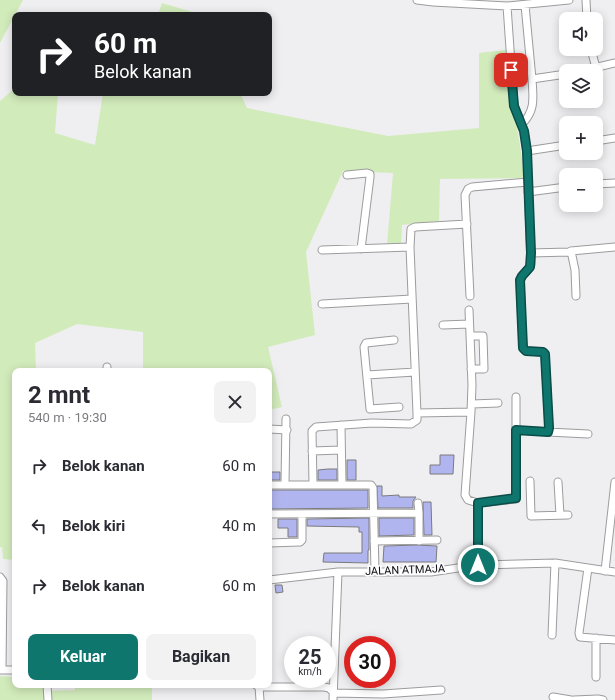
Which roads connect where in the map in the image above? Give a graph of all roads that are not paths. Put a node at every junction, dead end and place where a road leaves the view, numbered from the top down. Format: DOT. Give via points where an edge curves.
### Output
graph roads {
  1 [pos="417,0"];
  2 [pos="569,0"];
  3 [pos="586,0"];
  4 [pos="433,1"];
  5 [pos="495,3"];
  6 [pos="525,5"];
  7 [pos="507,6"];
  8 [pos="587,12"];
  9 [pos="615,63"];
  10 [pos="603,66"];
  11 [pos="559,75"];
  12 [pos="532,79"];
  13 [pos="522,124"];
  14 [pos="615,138"];
  15 [pos="603,140"];
  16 [pos="559,146"];
  17 [pos="527,151"];
  18 [pos="347,174"];
  19 [pos="528,182"];
  20 [pos="615,183"];
  21 [pos="603,184"];
  22 [pos="559,189"];
  23 [pos="528,192"];
  24 [pos="467,224"];
  25 [pos="410,247"];
  26 [pos="615,247"];
  27 [pos="361,249"];
  28 [pos="322,250"];
  29 [pos="572,251"];
  30 [pos="531,253"];
  31 [pos="470,296"];
  32 [pos="576,296"];
  33 [pos="412,299"];
  34 [pos="322,304"];
  35 [pos="469,310"];
  36 [pos="469,324"];
  37 [pos="443,325"];
  38 [pos="470,336"];
  39 [pos="394,340"];
  40 [pos="471,369"];
  41 [pos="415,372"];
  42 [pos="367,375"];
  43 [pos="516,397"];
  44 [pos="498,403"];
  45 [pos="472,404"];
  46 [pos="400,407"];
  47 [pos="471,412"];
  48 [pos="417,413"];
  49 [pos="286,419"];
  50 [pos="341,425"];
  51 [pos="272,429"];
  52 [pos="287,430"];
  53 [pos="516,430"];
  54 [pos="548,432"];
  55 [pos="588,434"];
  56 [pos="342,450"];
  57 [pos="312,451"];
  58 [pos="530,481"];
  59 [pos="558,482"];
  60 [pos="615,482"];
  61 [pos="272,484"];
  62 [pos="285,484"];
  63 [pos="313,484"];
  64 [pos="342,484"];
  65 [pos="516,498"];
  66 [pos="531,499"];
  67 [pos="418,502"];
  68 [pos="478,503"];
  69 [pos="373,513"];
  70 [pos="419,513"];
  71 [pos="272,514"];
  72 [pos="302,514"];
  73 [pos="560,515"];
  74 [pos="568,515"];
  75 [pos="437,540"];
  76 [pos="374,541"];
  77 [pos="419,541"];
  78 [pos="272,543"];
  79 [pos="555,564"];
  80 [pos="478,565"];
  81 [pos="588,568"];
  82 [pos="375,571"];
  83 [pos="605,571"];
  84 [pos="338,572"];
  85 [pos="615,572"];
  86 [pos="0,577"];
  87 [pos="272,580"];
  88 [pos="1,624"];
  89 [pos="552,635"];
  90 [pos="596,638"];
  91 [pos="615,640"];
  92 [pos="1,670"];
  93 [pos="12,670"];
  94 [pos="596,677"];
  95 [pos="272,686"];
  96 [pos="47,688"];
  97 [pos="258,688"];
  98 [pos="441,690"];
  99 [pos="333,696"];
  100 [pos="553,698"];
  101 [pos="48,700"];
  102 [pos="260,700"];
  103 [pos="572,700"];
  104 [pos="583,700"];
  105 [pos="603,700"];
  1 -- 4 [label="street"];
  2 -- 6 [label="street"];
  3 -- 8 [label="street"];
  4 -- 5 [label="street"];
  5 -- 7 [label="street"];
  6 -- 7 [label="street"];
  6 -- 12 [label="street"];
  7 -- 13 [label="street" via="514,106"];
  9 -- 10 [label="street"];
  11 -- 12 [label="street"];
  12 -- 13 [label="street" via="532,111"];
  13 -- 17 [label="street"];
  14 -- 15 [label="street"];
  16 -- 17 [label="street"];
  17 -- 19 [label="street"];
  18 -- 27 [label="street" via="370,174"];
  19 -- 23 [label="street"];
  19 -- 24 [label="street" via="468,189 465,195"];
  20 -- 21 [label="street"];
  22 -- 23 [label="street"];
  23 -- 30 [label="street"];
  24 -- 25 [label="street" via="412,228"];
  24 -- 31 [label="street"];
  25 -- 27 [label="street"];
  25 -- 33 [label="street"];
  26 -- 29 [label="street"];
  27 -- 28 [label="street"];
  29 -- 30 [label="street"];
  29 -- 32 [label="street"];
  30 -- 54 [label="street" via="530,267 520,280 523,348 526,351 545,354"];
  33 -- 34 [label="street"];
  33 -- 41 [label="street"];
  35 -- 36 [label="street"];
  36 -- 37 [label="street"];
  36 -- 38 [label="street"];
  38 -- 40 [label="street"];
  38 -- 40 [label="street" via="484,336 484,369"];
  39 -- 42 [label="street" via="364,344"];
  40 -- 45 [label="street"];
  41 -- 42 [label="street"];
  41 -- 48 [label="street"];
  42 -- 46 [label="street" via="370,409"];
  43 -- 53 [label="street"];
  44 -- 45 [label="street"];
  45 -- 47 [label="street"];
  47 -- 48 [label="street"];
  47 -- 68 [label="street" via="465,495 468,500"];
  48 -- 50 [label="street" via="417,420 411,424"];
  49 -- 52 [label="street"];
  50 -- 56 [label="street"];
  50 -- 57 [label="street" via="313,428"];
  51 -- 52 [label="street"];
  52 -- 62 [label="street"];
  53 -- 54 [label="street"];
  53 -- 65 [label="street"];
  54 -- 55 [label="street"];
  56 -- 57 [label="street"];
  56 -- 64 [label="street"];
  57 -- 63 [label="street"];
  58 -- 66 [label="street"];
  59 -- 73 [label="street"];
  60 -- 83 [label="street"];
  61 -- 62 [label="street"];
  62 -- 63 [label="street"];
  63 -- 64 [label="street"];
  64 -- 69 [label="street" via="370,484"];
  65 -- 66 [label="street"];
  65 -- 68 [label="street"];
  66 -- 73 [label="street" via="531,516"];
  67 -- 70 [label="street"];
  68 -- 80 [label="street"];
  69 -- 70 [label="street"];
  69 -- 72 [label="street"];
  69 -- 76 [label="street"];
  70 -- 77 [label="street"];
  71 -- 72 [label="street"];
  72 -- 78 [label="street" via="300,542"];
  73 -- 74 [label="street"];
  75 -- 77 [label="street"];
  76 -- 77 [label="street"];
  76 -- 82 [label="street"];
  79 -- 80 [label="street, JALAN ATMAJA"];
  79 -- 81 [label="street, JALAN ATMAJA"];
  79 -- 89 [label="street"];
  80 -- 82 [label="street, JALAN ATMAJA" via="431,572"];
  81 -- 83 [label="street, JALAN ATMAJA"];
  81 -- 90 [label="street" via="579,633 580,637"];
  82 -- 84 [label="street, JALAN ATMAJA"];
  83 -- 85 [label="street, JALAN ATMAJA"];
  84 -- 87 [label="street, JALAN ATMAJA"];
  84 -- 99 [label="street"];
  86 -- 88 [label="street" via="3,581"];
  88 -- 92 [label="street"];
  90 -- 91 [label="street"];
  90 -- 94 [label="street"];
  92 -- 93 [label="street"];
  95 -- 99 [label="street" via="324,687 329,688"];
  96 -- 101 [label="street"];
  97 -- 102 [label="street"];
  98 -- 99 [label="street"];
  100 -- 103 [label="street"];
  103 -- 104 [label="street"];
  104 -- 105 [label="street"];
}
